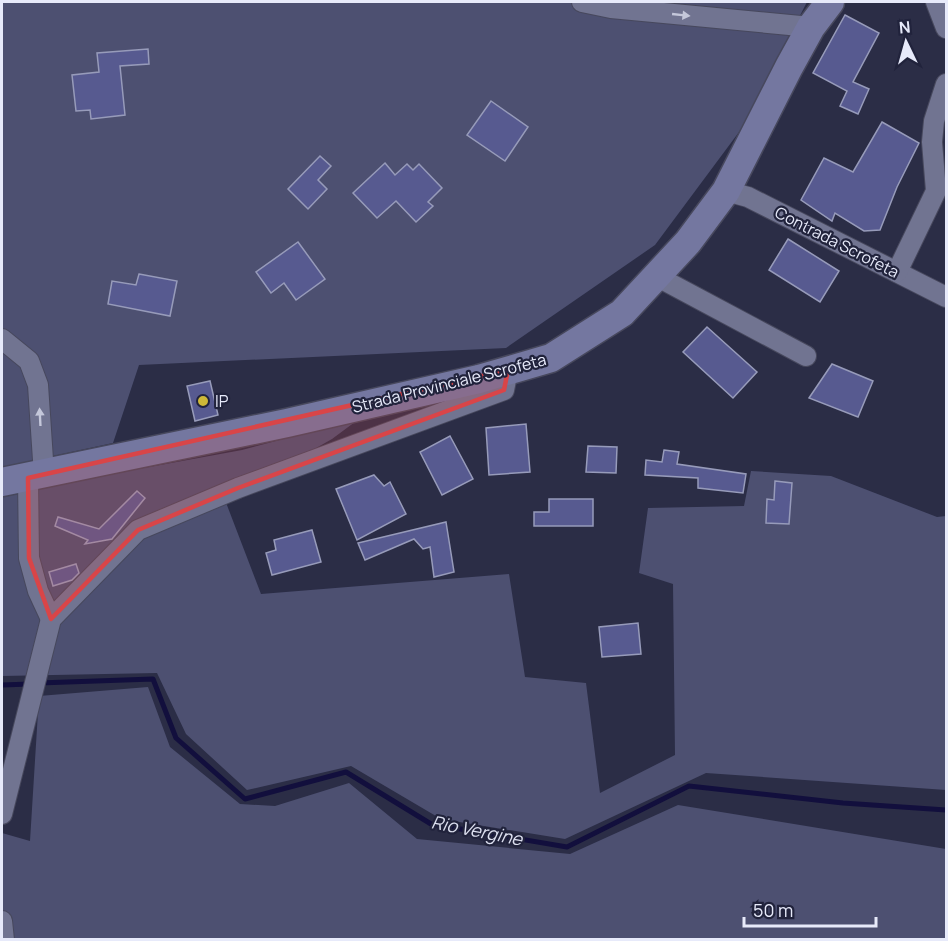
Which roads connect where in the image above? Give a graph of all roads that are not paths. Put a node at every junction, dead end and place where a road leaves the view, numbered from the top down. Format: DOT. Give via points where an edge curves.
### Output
graph roads {
  1 [pos="582,2"];
  2 [pos="830,2"];
  3 [pos="936,2"];
  4 [pos="811,27"];
  5 [pos="946,28"];
  6 [pos="945,94"];
  7 [pos="726,191"];
  8 [pos="897,272"];
  9 [pos="656,276"];
  10 [pos="946,297"];
  11 [pos="2,339"];
  12 [pos="806,356"];
  13 [pos="508,370"];
  14 [pos="24,478"];
  15 [pos="51,619"];
  16 [pos="2,814"];
  17 [pos="2,921"];
  18 [pos="4,939"];
  1 -- 4 [label="street, one-way"];
  2 -- 4 [label="street, Strada Provinciale Scrofeta"];
  3 -- 5 [label="street"];
  4 -- 7 [label="street, Strada Provinciale Scrofeta"];
  6 -- 8 [label="street" via="932,142 936,191"];
  7 -- 8 [label="street, Contrada Scrofeta" via="748,197"];
  7 -- 9 [label="street, Strada Provinciale Scrofeta" via="688,243"];
  8 -- 10 [label="street, Contrada Scrofeta"];
  9 -- 12 [label="street"];
  9 -- 13 [label="street, Strada Provinciale Scrofeta" via="622,313 551,358"];
  14 -- 11 [label="street, one-way" via="38,385 29,361"];
  13 -- 14 [label="street, Strada Provinciale Scrofeta" via="297,421"];
  13 -- 15 [label="street" via="504,390 238,488 138,530"];
  14 -- 15 [label="street" via="29,558"];
  15 -- 16 [label="street"];
  17 -- 18 [label="street"];
}
